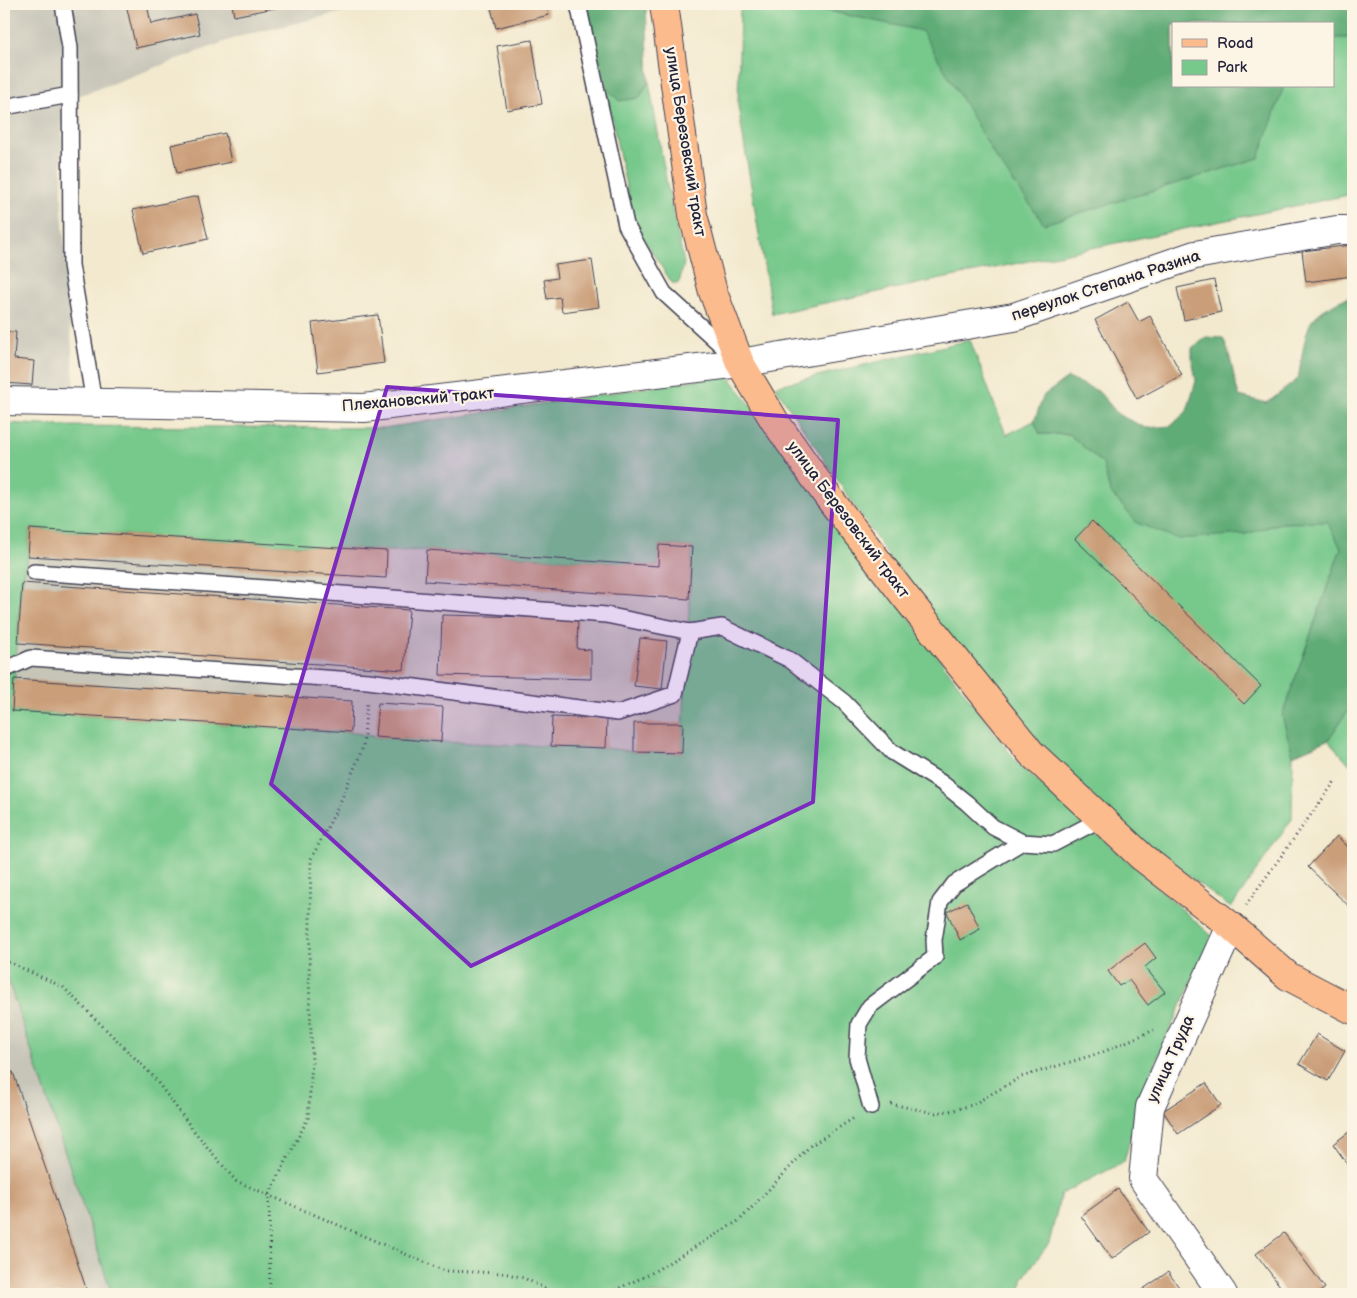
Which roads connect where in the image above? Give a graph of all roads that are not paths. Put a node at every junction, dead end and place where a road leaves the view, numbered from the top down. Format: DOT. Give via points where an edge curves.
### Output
graph roads {
  1 [pos="63,4"];
  2 [pos="578,4"];
  3 [pos="664,4"];
  4 [pos="70,95"];
  5 [pos="4,107"];
  6 [pos="1353,230"];
  7 [pos="740,363"];
  8 [pos="4,401"];
  9 [pos="94,403"];
  10 [pos="34,572"];
  11 [pos="690,632"];
  12 [pos="4,670"];
  13 [pos="1101,819"];
  14 [pos="1022,842"];
  15 [pos="1231,926"];
  16 [pos="1353,1010"];
  17 [pos="871,1107"];
  18 [pos="1223,1294"];
  1 -- 4 [label="lane" via="70,48"];
  2 -- 7 [label="lane" via="626,225 664,293"];
  3 -- 7 [label="main road, улица Березовский тракт" via="692,215 713,292"];
  4 -- 5 [label="lane"];
  4 -- 9 [label="lane" via="71,265"];
  6 -- 7 [label="street, переулок Степана Разина" via="1336,230 1195,255 1014,317"];
  7 -- 9 [label="street, Плехановский тракт" via="364,408"];
  7 -- 13 [label="main road, улица Березовский тракт" via="774,420 826,494 904,595 1031,753"];
  8 -- 9 [label="street, Плехановский тракт"];
  10 -- 11 [label="lane" via="606,615"];
  11 -- 12 [label="lane" via="675,694 618,713 368,681 31,658"];
  11 -- 14 [label="lane" via="722,627 790,660 844,702 892,752 942,783 993,826"];
  13 -- 14 [label="lane" via="1053,844"];
  13 -- 15 [label="main road, улица Березовский тракт" via="1142,857"];
  14 -- 17 [label="lane" via="954,884 940,902 934,940 935,958 870,1006 858,1024 857,1058"];
  15 -- 16 [label="main road, улица Березовский тракт" via="1288,976"];
  15 -- 18 [label="street, улица Труда" via="1150,1107 1143,1179"];
}
